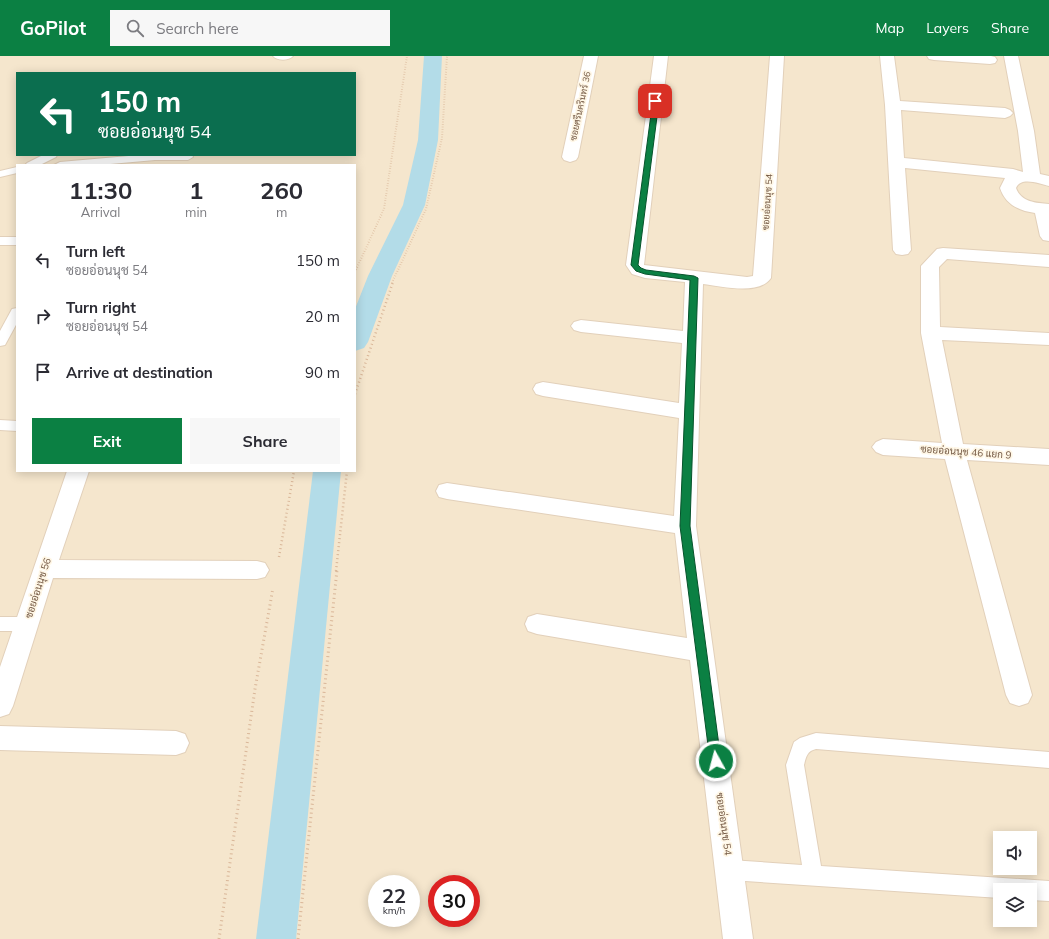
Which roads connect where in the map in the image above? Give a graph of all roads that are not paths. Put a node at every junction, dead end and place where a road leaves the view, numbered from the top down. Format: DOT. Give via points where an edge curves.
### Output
graph roads {
  1 [pos="278,56"];
  2 [pos="288,56"];
  3 [pos="591,56"];
  4 [pos="661,56"];
  5 [pos="777,56"];
  6 [pos="887,56"];
  7 [pos="934,56"];
  8 [pos="1011,56"];
  9 [pos="990,60"];
  10 [pos="893,105"];
  11 [pos="1004,113"];
  12 [pos="50,156"];
  13 [pos="188,156"];
  14 [pos="142,157"];
  15 [pos="570,157"];
  16 [pos="896,162"];
  17 [pos="33,164"];
  18 [pos="70,164"];
  19 [pos="16,170"];
  20 [pos="0,174"];
  21 [pos="1026,177"];
  22 [pos="1049,181"];
  23 [pos="1046,209"];
  24 [pos="1049,236"];
  25 [pos="0,240"];
  26 [pos="16,241"];
  27 [pos="902,250"];
  28 [pos="1049,261"];
  29 [pos="694,278"];
  30 [pos="16,314"];
  31 [pos="581,326"];
  32 [pos="9,327"];
  33 [pos="931,333"];
  34 [pos="692,338"];
  35 [pos="1049,339"];
  36 [pos="0,342"];
  37 [pos="543,389"];
  38 [pos="689,412"];
  39 [pos="0,425"];
  40 [pos="16,426"];
  41 [pos="883,447"];
  42 [pos="954,451"];
  43 [pos="1049,457"];
  44 [pos="78,472"];
  45 [pos="447,491"];
  46 [pos="685,526"];
  47 [pos="44,569"];
  48 [pos="270,571"];
  49 [pos="0,624"];
  50 [pos="27,624"];
  51 [pos="537,624"];
  52 [pos="701,651"];
  53 [pos="1019,695"];
  54 [pos="0,706"];
  55 [pos="0,738"];
  56 [pos="176,743"];
  57 [pos="1049,760"];
  58 [pos="730,870"];
  59 [pos="813,876"];
  60 [pos="1049,891"];
  61 [pos="738,939"];
  1 -- 2 [label="lane"];
  3 -- 15 [label="street, ซอยศรีนครินทร์ 36"];
  4 -- 29 [label="street, ซอยอ่อนนุช 54" via="635,265 638,270 645,272"];
  5 -- 29 [label="street, ซอยอ่อนนุช 54" via="762,278 747,283"];
  6 -- 10 [label="street"];
  7 -- 9 [label="street"];
  8 -- 21 [label="street" via="1026,131"];
  10 -- 11 [label="street"];
  10 -- 16 [label="street"];
  12 -- 17 [label="lane"];
  13 -- 14 [label="lane"];
  14 -- 18 [label="lane"];
  16 -- 21 [label="street"];
  16 -- 27 [label="street"];
  19 -- 20 [label="lane"];
  21 -- 22 [label="street"];
  21 -- 23 [label="street" via="1010,181 1007,185 1009,195 1022,204"];
  23 -- 24 [label="street"];
  25 -- 26 [label="lane"];
  28 -- 33 [label="street" via="943,253 930,266"];
  29 -- 34 [label="street, ซอยอ่อนนุช 54"];
  30 -- 32 [label="lane"];
  31 -- 34 [label="street"];
  32 -- 36 [label="lane"];
  33 -- 35 [label="street"];
  33 -- 42 [label="street"];
  34 -- 38 [label="street, ซอยอ่อนนุช 54"];
  37 -- 38 [label="street"];
  38 -- 46 [label="street, ซอยอ่อนนุช 54"];
  39 -- 40 [label="lane"];
  41 -- 42 [label="street, ซอยอ่อนนุช 46 แยก 9"];
  42 -- 43 [label="street, ซอยอ่อนนุช 46 แยก 9"];
  42 -- 53 [label="street"];
  44 -- 47 [label="street, ซอยอ่อนนุช 56"];
  45 -- 46 [label="street"];
  46 -- 52 [label="street, ซอยอ่อนนุช 54"];
  47 -- 48 [label="street"];
  47 -- 50 [label="street, ซอยอ่อนนุช 56"];
  49 -- 50 [label="lane"];
  50 -- 54 [label="street, ซอยอ่อนนุช 56"];
  51 -- 52 [label="street"];
  52 -- 58 [label="street, ซอยอ่อนนุช 54"];
  55 -- 56 [label="street"];
  57 -- 59 [label="lane" via="816,741 806,743 798,750 795,765"];
  58 -- 59 [label="lane"];
  58 -- 61 [label="street, ซอยอ่อนนุช 54"];
  59 -- 60 [label="lane"];
}
